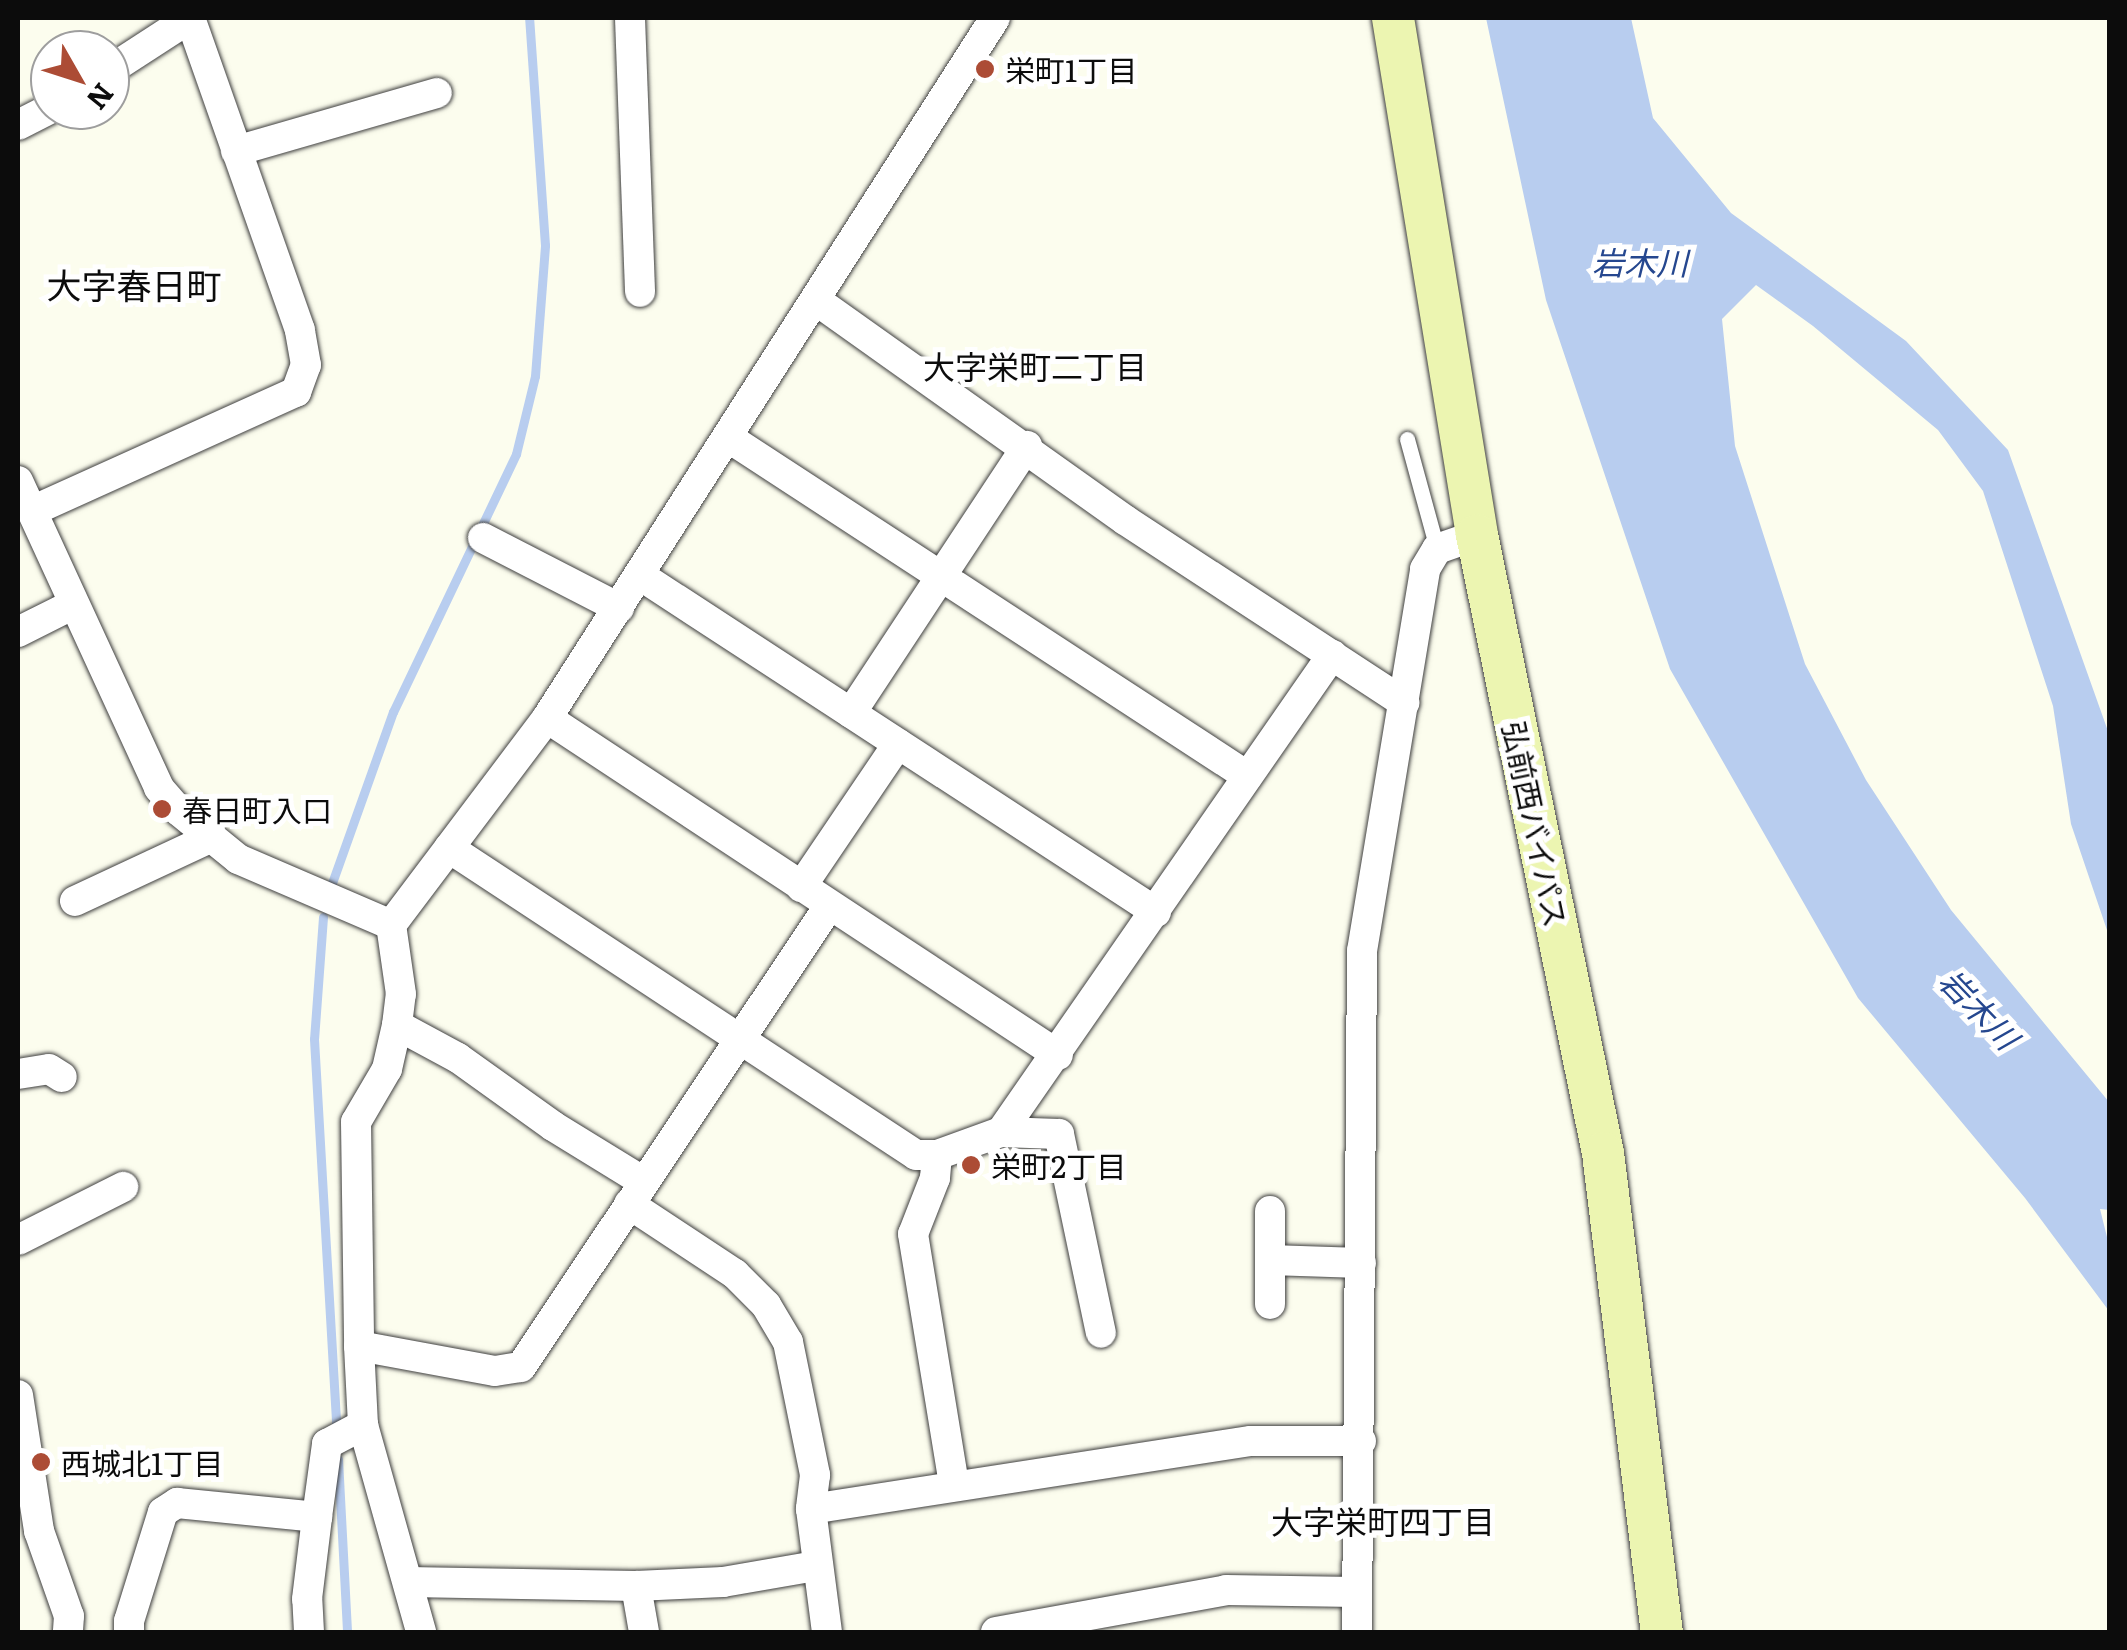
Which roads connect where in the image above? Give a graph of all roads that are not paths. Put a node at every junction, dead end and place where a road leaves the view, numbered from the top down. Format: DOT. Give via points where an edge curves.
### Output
graph roads {
  1 [pos="630,18"];
  2 [pos="996,18"];
  3 [pos="1394,18"];
  4 [pos="130,57"];
  5 [pos="437,93"];
  6 [pos="236,151"];
  7 [pos="640,292"];
  8 [pos="816,301"];
  9 [pos="729,438"];
  10 [pos="1407,439"];
  11 [pos="1027,446"];
  12 [pos="18,481"];
  13 [pos="32,511"];
  14 [pos="1477,535"];
  15 [pos="483,538"];
  16 [pos="1437,549"];
  17 [pos="642,576"];
  18 [pos="940,576"];
  19 [pos="72,605"];
  20 [pos="619,608"];
  21 [pos="18,632"];
  22 [pos="1332,655"];
  23 [pos="1406,703"];
  24 [pos="851,712"];
  25 [pos="547,718"];
  26 [pos="898,744"];
  27 [pos="1247,776"];
  28 [pos="210,838"];
  29 [pos="449,848"];
  30 [pos="801,887"];
  31 [pos="75,901"];
  32 [pos="830,906"];
  33 [pos="1156,912"];
  34 [pos="391,924"];
  35 [pos="397,1025"];
  36 [pos="739,1039"];
  37 [pos="1058,1055"];
  38 [pos="18,1074"];
  39 [pos="62,1077"];
  40 [pos="1002,1132"];
  41 [pos="937,1154"];
  42 [pos="124,1187"];
  43 [pos="636,1193"];
  44 [pos="1270,1211"];
  45 [pos="18,1240"];
  46 [pos="1270,1260"];
  47 [pos="1361,1264"];
  48 [pos="1270,1304"];
  49 [pos="1102,1333"];
  50 [pos="359,1346"];
  51 [pos="18,1395"];
  52 [pos="346,1433"];
  53 [pos="1362,1441"];
  54 [pos="954,1484"];
  55 [pos="811,1509"];
  56 [pos="317,1517"];
  57 [pos="816,1566"];
  58 [pos="408,1582"];
  59 [pos="636,1586"];
  60 [pos="1356,1592"];
  61 [pos="64,1627"];
  62 [pos="130,1632"];
  63 [pos="309,1632"];
  64 [pos="421,1632"];
  65 [pos="644,1632"];
  66 [pos="826,1632"];
  67 [pos="996,1632"];
  68 [pos="1357,1632"];
  69 [pos="1662,1632"];
  1 -- 7 [label="street"];
  2 -- 8 [label="street"];
  3 -- 14 [label="street, 弘前西バイパス"];
  4 -- 6 [label="street" via="190,18"];
  5 -- 6 [label="street"];
  6 -- 13 [label="street" via="300,330 306,365 296,392"];
  8 -- 9 [label="street"];
  8 -- 11 [label="street"];
  9 -- 17 [label="street"];
  9 -- 18 [label="street"];
  10 -- 16 [label="lane"];
  11 -- 18 [label="street"];
  11 -- 22 [label="street" via="1125,520"];
  12 -- 13 [label="street"];
  13 -- 19 [label="street"];
  14 -- 16 [label="street"];
  14 -- 69 [label="street, 弘前西バイパス" via="1604,1153"];
  15 -- 20 [label="street"];
  16 -- 23 [label="street" via="1425,569"];
  17 -- 20 [label="street"];
  17 -- 24 [label="street"];
  18 -- 24 [label="street"];
  18 -- 27 [label="street"];
  19 -- 21 [label="street"];
  19 -- 28 [label="street" via="159,788"];
  20 -- 25 [label="street"];
  22 -- 23 [label="street"];
  22 -- 27 [label="street"];
  23 -- 47 [label="street" via="1362,951"];
  24 -- 26 [label="street"];
  25 -- 29 [label="street"];
  25 -- 30 [label="street"];
  26 -- 30 [label="street"];
  26 -- 33 [label="street"];
  27 -- 33 [label="street"];
  28 -- 31 [label="street"];
  28 -- 34 [label="street" via="238,859"];
  29 -- 34 [label="street"];
  29 -- 36 [label="street"];
  30 -- 32 [label="street"];
  32 -- 36 [label="street"];
  32 -- 37 [label="street"];
  33 -- 37 [label="street"];
  34 -- 35 [label="street" via="401,994"];
  35 -- 43 [label="street" via="458,1058"];
  35 -- 50 [label="street" via="387,1069 356,1122"];
  36 -- 41 [label="street" via="916,1155"];
  36 -- 43 [label="street"];
  37 -- 40 [label="street"];
  38 -- 39 [label="street" via="49,1069"];
  40 -- 41 [label="street"];
  40 -- 49 [label="street" via="1059,1134"];
  41 -- 54 [label="street" via="935,1178 912,1234"];
  42 -- 45 [label="street"];
  43 -- 50 [label="street" via="520,1367 496,1372"];
  43 -- 55 [label="street" via="735,1274 766,1305 788,1342 815,1475"];
  44 -- 46 [label="street"];
  46 -- 47 [label="street"];
  46 -- 48 [label="street"];
  47 -- 53 [label="street"];
  50 -- 52 [label="street"];
  51 -- 61 [label="street" via="39,1531"];
  52 -- 56 [label="street"];
  52 -- 58 [label="street"];
  53 -- 54 [label="street" via="1251,1441"];
  53 -- 60 [label="street"];
  54 -- 55 [label="street"];
  55 -- 57 [label="street"];
  56 -- 62 [label="street" via="177,1503 158,1524"];
  56 -- 63 [label="street" via="306,1599"];
  57 -- 59 [label="street" via="723,1582"];
  57 -- 66 [label="street"];
  58 -- 59 [label="street"];
  58 -- 64 [label="street"];
  59 -- 65 [label="street"];
  60 -- 67 [label="street" via="1226,1590"];
  60 -- 68 [label="street"];
}
